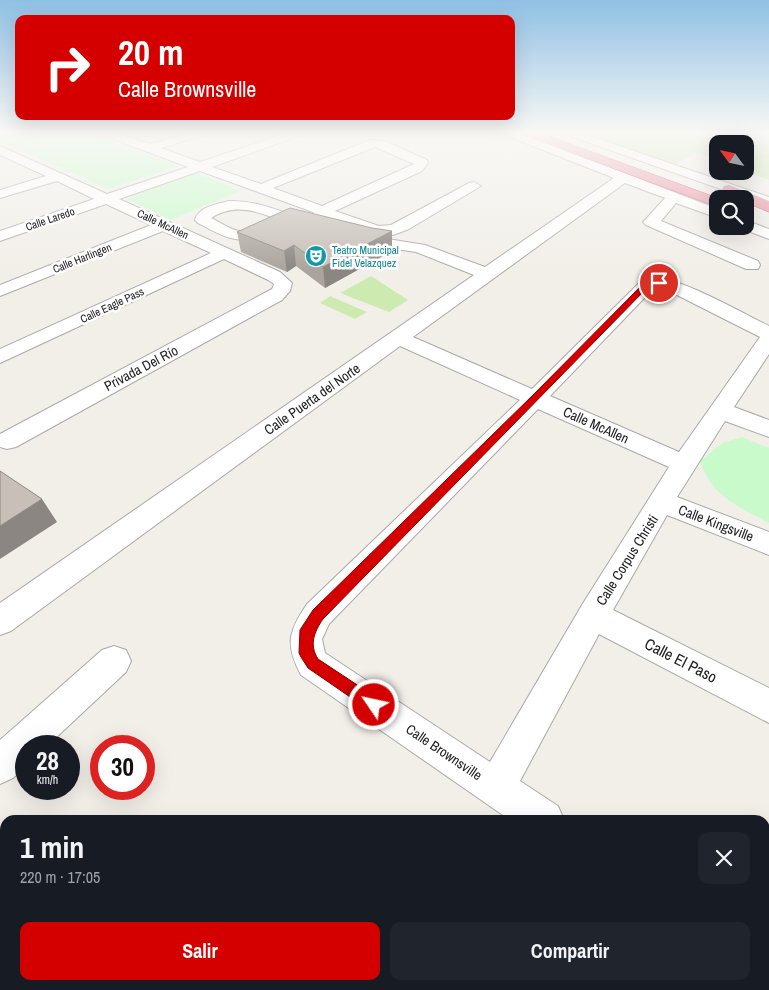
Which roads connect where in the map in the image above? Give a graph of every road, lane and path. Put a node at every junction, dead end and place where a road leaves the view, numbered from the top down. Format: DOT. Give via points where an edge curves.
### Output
graph roads {
  1 [pos="50,179"];
  2 [pos="62,179"];
  3 [pos="164,179"];
  4 [pos="233,179"];
  5 [pos="285,179"];
  6 [pos="390,179"];
  7 [pos="621,179"];
  8 [pos="630,179"];
  9 [pos="654,179"];
  10 [pos="685,179"];
  11 [pos="697,179"];
  12 [pos="734,179"];
  13 [pos="474,186"];
  14 [pos="260,189"];
  15 [pos="717,190"];
  16 [pos="720,190"];
  17 [pos="0,194"];
  18 [pos="674,197"];
  19 [pos="109,198"];
  20 [pos="709,200"];
  21 [pos="754,202"];
  22 [pos="757,202"];
  23 [pos="769,207"];
  24 [pos="709,211"];
  25 [pos="320,212"];
  26 [pos="769,213"];
  27 [pos="754,217"];
  28 [pos="287,220"];
  29 [pos="769,223"];
  30 [pos="164,225"];
  31 [pos="754,228"];
  32 [pos="321,229"];
  33 [pos="338,233"];
  34 [pos="769,234"];
  35 [pos="0,236"];
  36 [pos="224,253"];
  37 [pos="752,264"];
  38 [pos="488,274"];
  39 [pos="0,291"];
  40 [pos="276,296"];
  41 [pos="769,334"];
  42 [pos="398,338"];
  43 [pos="769,339"];
  44 [pos="0,357"];
  45 [pos="536,398"];
  46 [pos="722,410"];
  47 [pos="769,429"];
  48 [pos="7,440"];
  49 [pos="684,464"];
  50 [pos="662,502"];
  51 [pos="769,544"];
  52 [pos="593,615"];
  53 [pos="0,621"];
  54 [pos="114,661"];
  55 [pos="769,706"];
  56 [pos="0,764"];
  57 [pos="496,788"];
  58 [pos="536,815"];
  1 -- 17 [label="street"];
  2 -- 19 [label="street, Calle McAllen"];
  3 -- 19 [label="street, Calle Laredo"];
  4 -- 14 [label="street"];
  5 -- 14 [label="street"];
  6 -- 25 [label="street"];
  7 -- 38 [label="street, Calle Puerta del Norte"];
  8 -- 18 [label="street"];
  9 -- 20 [label="highway"];
  10 -- 15 [label="highway"];
  11 -- 16 [label="street"];
  12 -- 22 [label="street" via="755,192"];
  13 -- 25 [label="street" via="404,226 385,232"];
  14 -- 25 [label="street"];
  18 -- 24 [label="street"];
  18 -- 37 [label="street" via="651,222"];
  19 -- 30 [label="street, Calle McAllen"];
  19 -- 35 [label="street, Calle Laredo"];
  21 -- 23 [label="highway"];
  22 -- 26 [label="highway"];
  27 -- 29 [label="highway"];
  28 -- 32 [label="street"];
  30 -- 36 [label="street, Calle McAllen"];
  30 -- 39 [label="street, Calle Harlingen"];
  31 -- 34 [label="street"];
  33 -- 38 [label="street" via="419,248"];
  36 -- 40 [label="street, Calle McAllen" via="283,283"];
  36 -- 44 [label="street, Calle Eagle Pass"];
  38 -- 42 [label="street, Calle Puerta del Norte"];
  40 -- 48 [label="street, Privada Del Río"];
  41 -- 45 [label="street, Calle Brownsville" via="674,287 650,284"];
  42 -- 45 [label="street, Calle McAllen"];
  42 -- 53 [label="street, Calle Puerta del Norte"];
  43 -- 46 [label="street, Calle Corpus Christi"];
  45 -- 49 [label="street, Calle McAllen"];
  45 -- 57 [label="street, Calle Brownsville" via="318,614 307,630 305,642 306,653 313,664"];
  46 -- 47 [label="street"];
  46 -- 49 [label="street, Calle Corpus Christi"];
  49 -- 50 [label="street, Calle Corpus Christi"];
  50 -- 51 [label="street, Calle Kingsville"];
  50 -- 52 [label="street, Calle Corpus Christi"];
  52 -- 55 [label="street, Calle El Paso"];
  52 -- 57 [label="street, Calle Corpus Christi"];
  54 -- 56 [label="street"];
  57 -- 58 [label="street, Calle Brownsville"];
}
